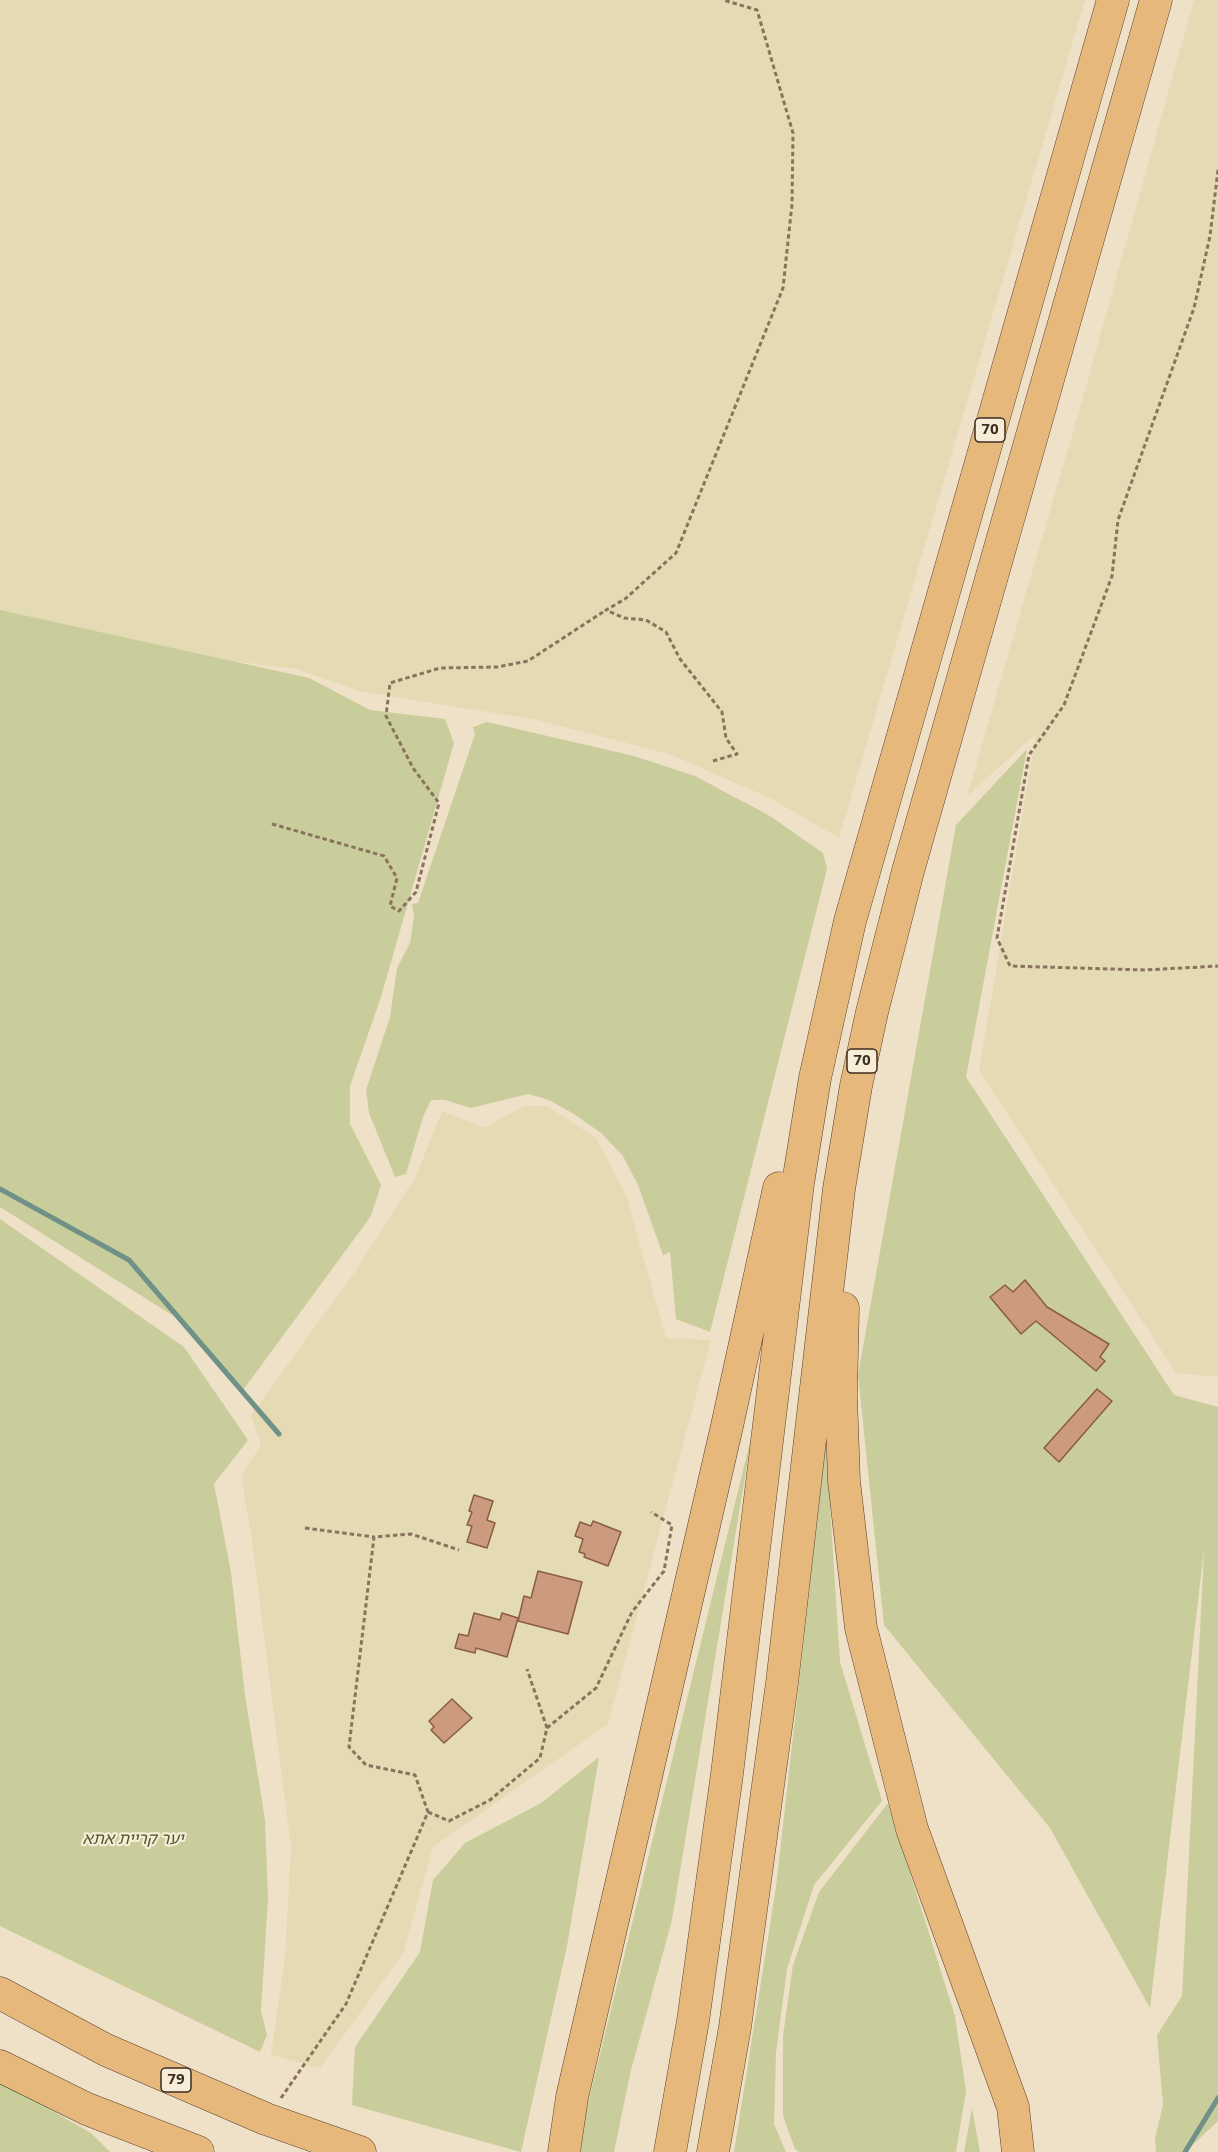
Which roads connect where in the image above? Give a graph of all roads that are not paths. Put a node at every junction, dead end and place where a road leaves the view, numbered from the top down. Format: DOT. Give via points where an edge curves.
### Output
graph roads {
  1 [pos="1113,0"];
  2 [pos="1156,0"];
  3 [pos="867,859"];
  4 [pos="872,1012"];
  5 [pos="0,1993"];
  6 [pos="0,2066"];
  7 [pos="572,2097"];
  8 [pos="198,2152"];
  9 [pos="360,2152"];
  10 [pos="555,2152"];
  11 [pos="564,2152"];
  12 [pos="670,2152"];
  13 [pos="713,2152"];
  14 [pos="1018,2152"];
  1 -- 3 [label="highway, 70"];
  2 -- 4 [label="highway, 70" via="908,870"];
  3 -- 7 [label="highway" via="776,1200 728,1426"];
  3 -- 12 [label="highway, 70" via="831,1002 798,1183 739,1688 693,2021"];
  4 -- 13 [label="highway, 70" via="839,1189 782,1683 735,2027"];
  4 -- 14 [label="highway" via="845,1236 841,1384 844,1481 861,1628 912,1829 1013,2107"];
  5 -- 9 [label="highway, 79" via="106,2050 266,2119"];
  6 -- 8 [label="highway" via="87,2109"];
  7 -- 10 [label="highway"];
  7 -- 11 [label="highway"];
}
